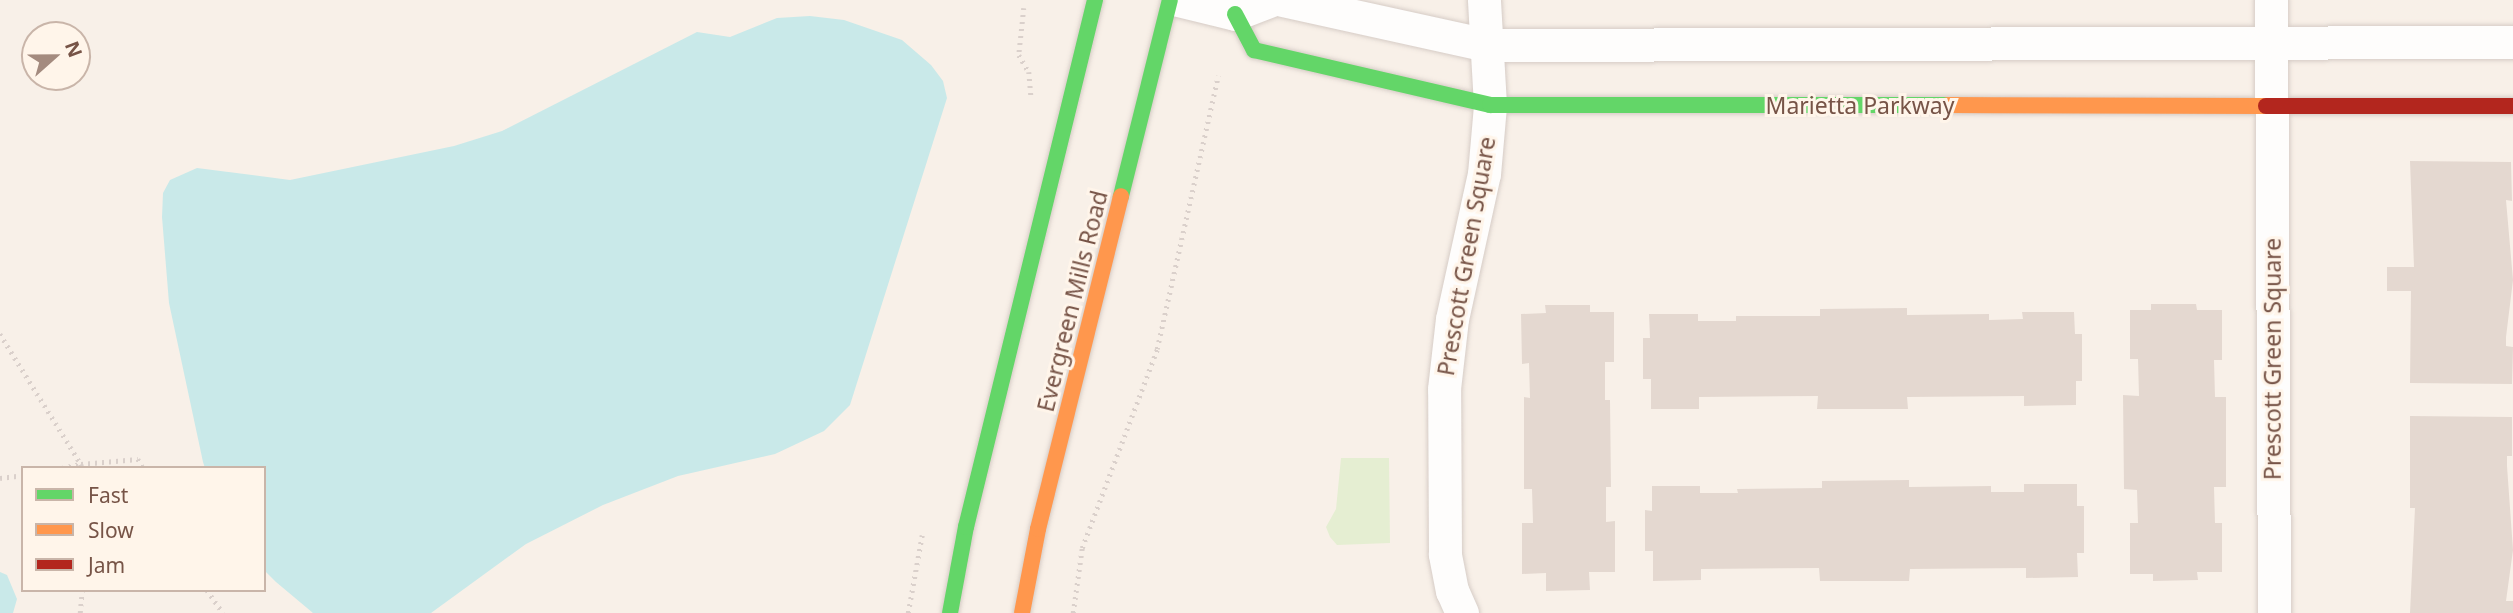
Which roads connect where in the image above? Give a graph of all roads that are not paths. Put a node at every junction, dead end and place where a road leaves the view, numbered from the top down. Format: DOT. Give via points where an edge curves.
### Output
graph roads {
  1 [pos="1095,0"];
  2 [pos="1170,0"];
  3 [pos="1178,0"];
  4 [pos="1271,0"];
  5 [pos="1282,0"];
  6 [pos="1484,0"];
  7 [pos="2271,0"];
  8 [pos="1235,14"];
  9 [pos="2513,42"];
  10 [pos="1486,45"];
  11 [pos="2271,46"];
  12 [pos="1490,105"];
  13 [pos="2271,105"];
  14 [pos="2513,106"];
  15 [pos="950,613"];
  16 [pos="1022,613"];
  17 [pos="1462,613"];
  18 [pos="2274,613"];
  1 -- 15 [label="street" via="969,513"];
  2 -- 16 [label="street, Evergreen Mills Road" via="1038,529"];
  3 -- 8 [label="street"];
  4 -- 8 [label="street"];
  5 -- 10 [label="street"];
  6 -- 10 [label="street, Prescott Green Square"];
  7 -- 11 [label="street, Prescott Green Square"];
  8 -- 12 [label="street, Marietta Parkway" via="1254,50"];
  9 -- 11 [label="street"];
  10 -- 11 [label="street"];
  10 -- 12 [label="street, Prescott Green Square"];
  11 -- 13 [label="street, Prescott Green Square"];
  12 -- 13 [label="street, Marietta Parkway"];
  12 -- 17 [label="street, Prescott Green Square" via="1484,174 1452,319 1444,389 1445,554 1452,591"];
  13 -- 14 [label="street, Marietta Parkway"];
  13 -- 18 [label="street, Prescott Green Square"];
}
